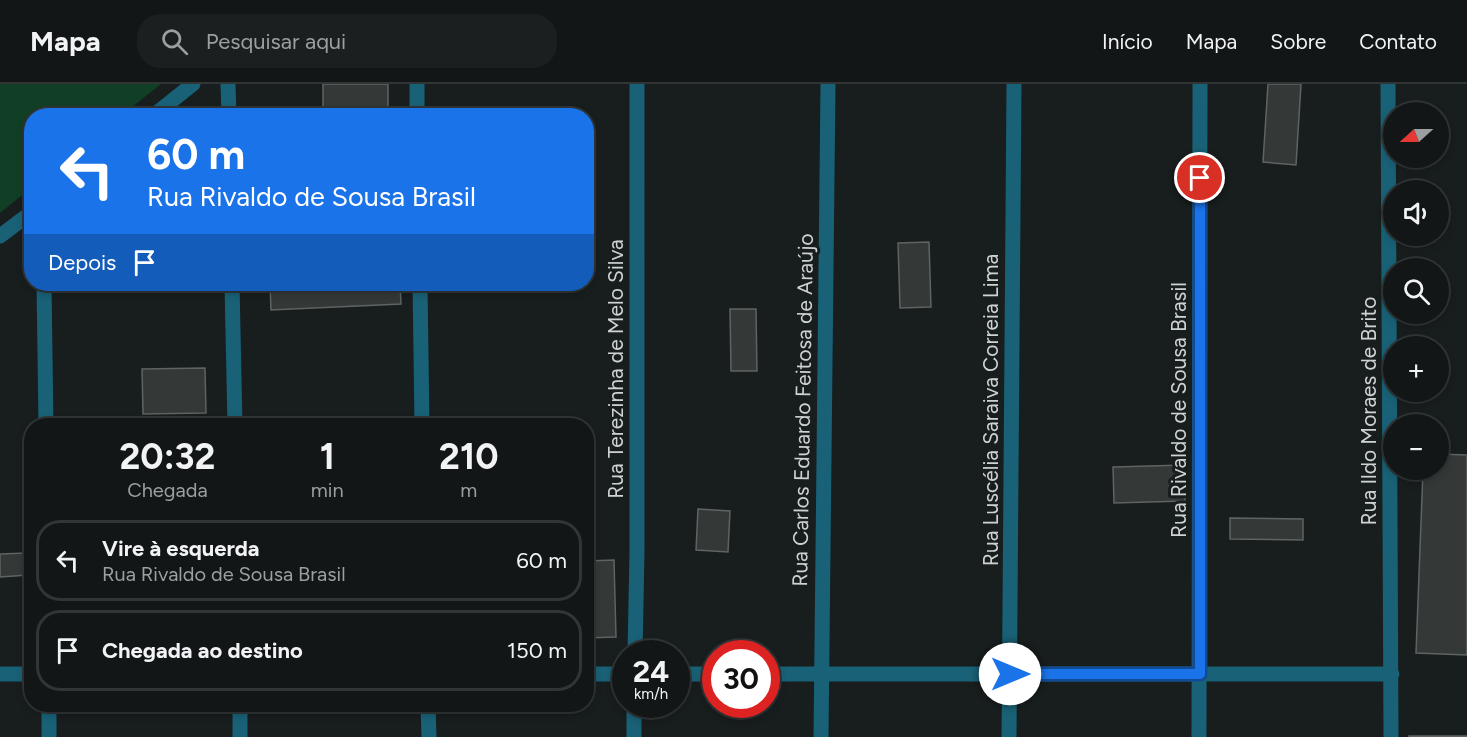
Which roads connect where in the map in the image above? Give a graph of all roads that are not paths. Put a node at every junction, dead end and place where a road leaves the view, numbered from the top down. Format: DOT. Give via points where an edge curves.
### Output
graph roads {
  1 [pos="193,84"];
  2 [pos="228,84"];
  3 [pos="417,84"];
  4 [pos="637,84"];
  5 [pos="828,84"];
  6 [pos="1014,84"];
  7 [pos="1200,84"];
  8 [pos="1388,84"];
  9 [pos="163,108"];
  10 [pos="229,108"];
  11 [pos="417,108"];
  12 [pos="24,218"];
  13 [pos="0,236"];
  14 [pos="44,291"];
  15 [pos="232,291"];
  16 [pos="420,291"];
  17 [pos="46,418"];
  18 [pos="235,418"];
  19 [pos="422,418"];
  20 [pos="635,640"];
  21 [pos="0,674"];
  22 [pos="24,674"];
  23 [pos="594,674"];
  24 [pos="612,674"];
  25 [pos="780,674"];
  26 [pos="821,674"];
  27 [pos="1010,674"];
  28 [pos="1200,674"];
  29 [pos="1392,674"];
  30 [pos="49,712"];
  31 [pos="240,712"];
  32 [pos="428,712"];
  33 [pos="634,718"];
  34 [pos="49,737"];
  35 [pos="240,737"];
  36 [pos="429,737"];
  37 [pos="634,737"];
  38 [pos="821,737"];
  39 [pos="1010,737"];
  40 [pos="1199,737"];
  41 [pos="1391,737"];
  1 -- 9 [label="street"];
  2 -- 10 [label="street"];
  3 -- 11 [label="street"];
  4 -- 20 [label="street, Rua Terezinha de Melo Silva"];
  5 -- 26 [label="street, Rua Carlos Eduardo Feitosa de Araújo"];
  6 -- 27 [label="street, Rua Luscélia Saraiva Correia Lima"];
  7 -- 28 [label="street, Rua Rivaldo de Sousa Brasil"];
  8 -- 29 [label="street, Rua Ildo Moraes de Brito"];
  12 -- 13 [label="street"];
  14 -- 17 [label="street"];
  15 -- 18 [label="street"];
  16 -- 19 [label="street"];
  21 -- 22 [label="street"];
  23 -- 24 [label="street"];
  25 -- 26 [label="street"];
  26 -- 27 [label="street"];
  26 -- 38 [label="street, Rua Carlos Eduardo Feitosa de Araújo"];
  27 -- 28 [label="street"];
  27 -- 39 [label="street, Rua Luscélia Saraiva Correia Lima"];
  28 -- 29 [label="street"];
  28 -- 40 [label="street, Rua Rivaldo de Sousa Brasil"];
  29 -- 41 [label="street, Rua Ildo Moraes de Brito"];
  30 -- 34 [label="street"];
  31 -- 35 [label="street"];
  32 -- 36 [label="street"];
  33 -- 37 [label="street"];
}
